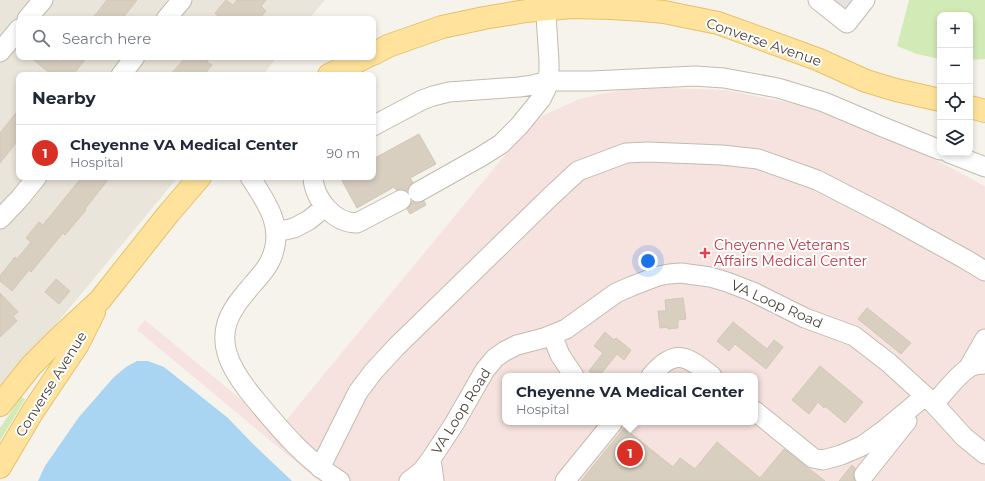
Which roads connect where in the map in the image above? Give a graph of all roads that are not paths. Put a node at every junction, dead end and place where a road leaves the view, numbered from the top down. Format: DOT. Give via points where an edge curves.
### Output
graph roads {
  1 [pos="43,0"];
  2 [pos="182,0"];
  3 [pos="818,0"];
  4 [pos="865,0"];
  5 [pos="546,4"];
  6 [pos="30,16"];
  7 [pos="169,16"];
  8 [pos="16,33"];
  9 [pos="0,52"];
  10 [pos="376,52"];
  11 [pos="133,60"];
  12 [pos="360,60"];
  13 [pos="123,72"];
  14 [pos="335,72"];
  15 [pos="548,81"];
  16 [pos="937,99"];
  17 [pos="973,108"];
  18 [pos="985,111"];
  19 [pos="376,124"];
  20 [pos="937,149"];
  21 [pos="957,156"];
  22 [pos="985,167"];
  23 [pos="35,180"];
  24 [pos="197,180"];
  25 [pos="252,180"];
  26 [pos="313,180"];
  27 [pos="325,207"];
  28 [pos="0,219"];
  29 [pos="276,232"];
  30 [pos="985,271"];
  31 [pos="100,300"];
  32 [pos="552,335"];
  33 [pos="985,338"];
  34 [pos="977,366"];
  35 [pos="572,373"];
  36 [pos="654,373"];
  37 [pos="708,373"];
  38 [pos="930,400"];
  39 [pos="0,405"];
  40 [pos="758,413"];
  41 [pos="611,425"];
  42 [pos="985,454"];
  43 [pos="431,459"];
  44 [pos="0,467"];
  45 [pos="320,468"];
  46 [pos="864,475"];
  47 [pos="340,481"];
  48 [pos="409,481"];
  49 [pos="434,481"];
  50 [pos="565,481"];
  1 -- 6 [label="street"];
  2 -- 7 [label="street"];
  3 -- 4 [label="street" via="847,23"];
  5 -- 10 [label="main road, Converse Avenue" via="526,11 442,27"];
  5 -- 15 [label="street"];
  5 -- 16 [label="main road, Converse Avenue" via="664,12 718,23 817,59 866,81"];
  8 -- 9 [label="street"];
  11 -- 13 [label="street"];
  12 -- 14 [label="main road"];
  15 -- 19 [label="street" via="519,87 448,92 422,100"];
  15 -- 20 [label="street" via="695,76 724,78 778,88 824,102"];
  15 -- 27 [label="street" via="541,99 519,126 501,144 482,156 356,223 345,221"];
  17 -- 18 [label="main road"];
  21 -- 22 [label="street"];
  23 -- 28 [label="street"];
  24 -- 31 [label="main road, Converse Avenue"];
  25 -- 29 [label="street" via="270,208"];
  26 -- 27 [label="street" via="314,187"];
  27 -- 29 [label="street" via="294,228"];
  29 -- 45 [label="street" via="270,262 235,305 227,322 225,344 231,364 240,380 290,441"];
  30 -- 45 [label="street" via="817,180 758,160 722,155 626,153 578,171 396,347 358,392"];
  31 -- 39 [label="main road, Converse Avenue" via="31,366"];
  31 -- 44 [label="main road, Converse Avenue" via="78,344 33,411"];
  32 -- 35 [label="street" via="560,355"];
  32 -- 38 [label="street, VA Loop Road" via="566,329 616,293 642,281 682,273 710,276 753,292 805,318 854,336"];
  32 -- 43 [label="street, VA Loop Road" via="517,345 495,358 484,370"];
  33 -- 34 [label="street"];
  34 -- 38 [label="street" via="961,374"];
  36 -- 37 [label="street" via="668,360 683,357"];
  38 -- 40 [label="street" via="862,446 823,460 813,458"];
  38 -- 42 [label="street, VA Loop Road" via="964,437"];
  38 -- 46 [label="street" via="893,439"];
  41 -- 50 [label="street"];
  43 -- 48 [label="street, VA Loop Road" via="422,471"];
  43 -- 49 [label="street, VA Loop Road"];
  45 -- 47 [label="street"];
}
